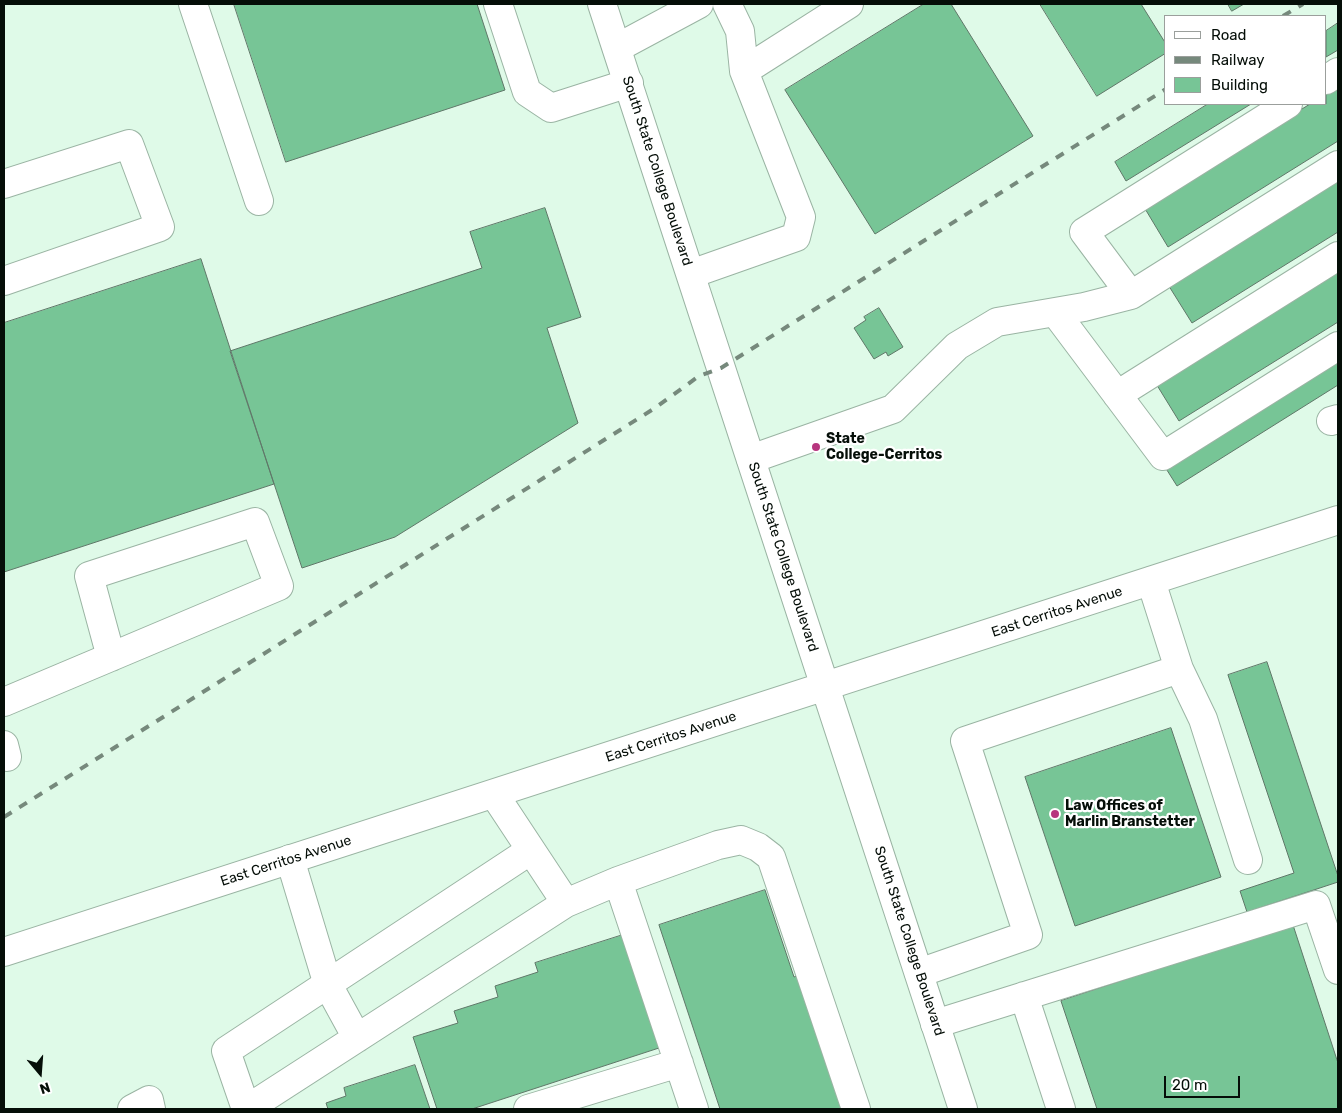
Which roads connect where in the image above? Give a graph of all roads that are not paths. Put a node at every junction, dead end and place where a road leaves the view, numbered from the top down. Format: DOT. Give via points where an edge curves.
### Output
graph roads {
  1 [pos="193,4"];
  2 [pos="498,4"];
  3 [pos="602,4"];
  4 [pos="699,4"];
  5 [pos="727,4"];
  6 [pos="849,4"];
  7 [pos="617,48"];
  8 [pos="744,71"];
  9 [pos="1338,72"];
  10 [pos="1327,79"];
  11 [pos="629,83"];
  12 [pos="1286,105"];
  13 [pos="1338,165"];
  14 [pos="4,184"];
  15 [pos="258,201"];
  16 [pos="1338,256"];
  17 [pos="691,274"];
  18 [pos="4,281"];
  19 [pos="1131,295"];
  20 [pos="1055,312"];
  21 [pos="1338,346"];
  22 [pos="1118,395"];
  23 [pos="751,459"];
  24 [pos="1338,520"];
  25 [pos="1151,582"];
  26 [pos="111,657"];
  27 [pos="1179,670"];
  28 [pos="826,687"];
  29 [pos="4,702"];
  30 [pos="494,794"];
  31 [pos="532,850"];
  32 [pos="290,859"];
  33 [pos="1248,860"];
  34 [pos="618,881"];
  35 [pos="566,903"];
  36 [pos="4,952"];
  37 [pos="1338,970"];
  38 [pos="919,973"];
  39 [pos="328,985"];
  40 [pos="1024,996"];
  41 [pos="936,1024"];
  42 [pos="357,1038"];
  43 [pos="679,1063"];
  44 [pos="132,1109"];
  45 [pos="151,1109"];
  46 [pos="246,1109"];
  47 [pos="528,1109"];
  48 [pos="694,1109"];
  49 [pos="856,1109"];
  50 [pos="963,1109"];
  51 [pos="1062,1109"];
  1 -- 15 [label="main road"];
  2 -- 11 [label="main road" via="527,92 552,108"];
  3 -- 7 [label="main road, South State College Boulevard"];
  4 -- 7 [label="main road"];
  5 -- 8 [label="main road" via="740,31"];
  6 -- 8 [label="main road"];
  7 -- 11 [label="main road, South State College Boulevard"];
  8 -- 17 [label="main road" via="801,216 798,230 796,236"];
  9 -- 10 [label="main road"];
  11 -- 17 [label="main road, South State College Boulevard"];
  12 -- 19 [label="main road" via="1084,232"];
  13 -- 19 [label="main road"];
  14 -- 18 [label="main road" via="129,144 160,227"];
  16 -- 22 [label="main road"];
  17 -- 23 [label="main road, South State College Boulevard"];
  19 -- 20 [label="main road"];
  20 -- 22 [label="main road"];
  20 -- 23 [label="main road" via="997,322 957,346 893,409"];
  21 -- 22 [label="main road" via="1163,456"];
  23 -- 28 [label="main road, South State College Boulevard"];
  24 -- 25 [label="main road, East Cerritos Avenue"];
  25 -- 27 [label="main road"];
  25 -- 28 [label="main road, East Cerritos Avenue"];
  26 -- 26 [label="main road" via="279,586 255,522 89,576"];
  26 -- 29 [label="main road"];
  27 -- 33 [label="main road" via="1203,719"];
  27 -- 38 [label="main road" via="965,741 1028,935"];
  28 -- 30 [label="main road, East Cerritos Avenue"];
  28 -- 38 [label="main road, South State College Boulevard"];
  30 -- 31 [label="main road"];
  30 -- 32 [label="main road, East Cerritos Avenue"];
  31 -- 35 [label="main road"];
  31 -- 39 [label="main road"];
  32 -- 36 [label="main road, East Cerritos Avenue"];
  32 -- 39 [label="main road"];
  34 -- 35 [label="main road"];
  34 -- 43 [label="main road"];
  34 -- 49 [label="main road" via="718,845 741,840 771,857"];
  35 -- 42 [label="main road"];
  37 -- 40 [label="main road" via="1316,905"];
  38 -- 41 [label="main road, South State College Boulevard"];
  39 -- 42 [label="main road"];
  39 -- 46 [label="main road" via="226,1051"];
  40 -- 41 [label="main road"];
  40 -- 51 [label="main road"];
  41 -- 50 [label="main road, South State College Boulevard"];
  42 -- 46 [label="main road"];
  43 -- 47 [label="main road"];
  43 -- 48 [label="main road"];
  44 -- 45 [label="main road" via="149,1100"];
}
